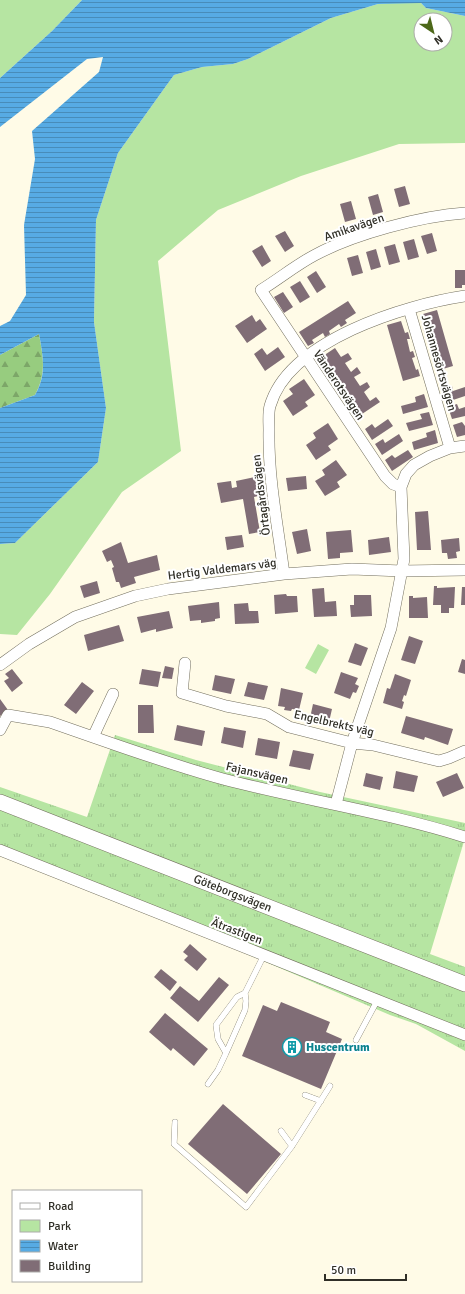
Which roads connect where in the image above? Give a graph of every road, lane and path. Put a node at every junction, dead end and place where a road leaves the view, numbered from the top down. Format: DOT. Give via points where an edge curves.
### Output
graph roads {
  1 [pos="465,213"];
  2 [pos="261,290"];
  3 [pos="465,296"];
  4 [pos="409,309"];
  5 [pos="305,358"];
  6 [pos="465,446"];
  7 [pos="450,448"];
  8 [pos="401,487"];
  9 [pos="465,570"];
  10 [pos="402,571"];
  11 [pos="284,574"];
  12 [pos="185,663"];
  13 [pos="0,665"];
  14 [pos="113,694"];
  15 [pos="0,730"];
  16 [pos="93,737"];
  17 [pos="352,743"];
  18 [pos="465,751"];
  19 [pos="0,802"];
  20 [pos="336,804"];
  21 [pos="465,837"];
  22 [pos="0,850"];
  23 [pos="264,955"];
  24 [pos="465,984"];
  25 [pos="245,993"];
  26 [pos="377,1001"];
  27 [pos="465,1035"];
  28 [pos="356,1040"];
  29 [pos="226,1053"];
  30 [pos="208,1084"];
  31 [pos="330,1086"];
  32 [pos="305,1095"];
  33 [pos="321,1101"];
  34 [pos="175,1122"];
  35 [pos="281,1131"];
  36 [pos="292,1146"];
  1 -- 2 [label="street, Amikavägen" via="420,220 354,238 314,255"];
  2 -- 5 [label="street, Vänderotsvägen"];
  3 -- 4 [label="street, Örtagårdsvägen"];
  4 -- 5 [label="street, Örtagårdsvägen" via="363,323"];
  4 -- 7 [label="street, Johannesörtsvägen"];
  5 -- 8 [label="street, Vänderotsvägen" via="385,476 393,484"];
  5 -- 11 [label="street, Örtagårdsvägen" via="280,384 270,406 268,458"];
  6 -- 7 [label="street"];
  7 -- 8 [label="street" via="414,465 406,474"];
  8 -- 10 [label="street" via="404,559"];
  9 -- 10 [label="street, Hertig Valdemars väg"];
  10 -- 11 [label="street, Hertig Valdemars väg" via="352,569"];
  10 -- 17 [label="street" via="389,635"];
  11 -- 13 [label="street, Hertig Valdemars väg" via="168,588 135,596 75,617 29,644"];
  12 -- 17 [label="street, Engelbrekts väg" via="182,693 226,706 267,714 289,727"];
  14 -- 16 [label="street"];
  15 -- 16 [label="street, Fajansvägen" via="8,715 50,722"];
  16 -- 20 [label="street, Fajansvägen" via="223,779"];
  17 -- 18 [label="street, Engelbrekts väg" via="373,745 439,760"];
  17 -- 20 [label="street"];
  19 -- 24 [label="main road, Göteborgsvägen"];
  20 -- 21 [label="street, Fajansvägen" via="395,816"];
  22 -- 23 [label="street, Ätrastigen"];
  23 -- 25 [label="lane"];
  23 -- 26 [label="street, Ätrastigen"];
  25 -- 29 [label="lane" via="245,1010"];
  25 -- 29 [label="lane" via="237,997 216,1025 218,1039"];
  26 -- 27 [label="street, Ätrastigen"];
  26 -- 28 [label="lane"];
  29 -- 30 [label="lane"];
  31 -- 33 [label="lane"];
  32 -- 33 [label="lane"];
  33 -- 36 [label="lane"];
  34 -- 36 [label="lane" via="174,1144 246,1207"];
  35 -- 36 [label="lane"];
}
